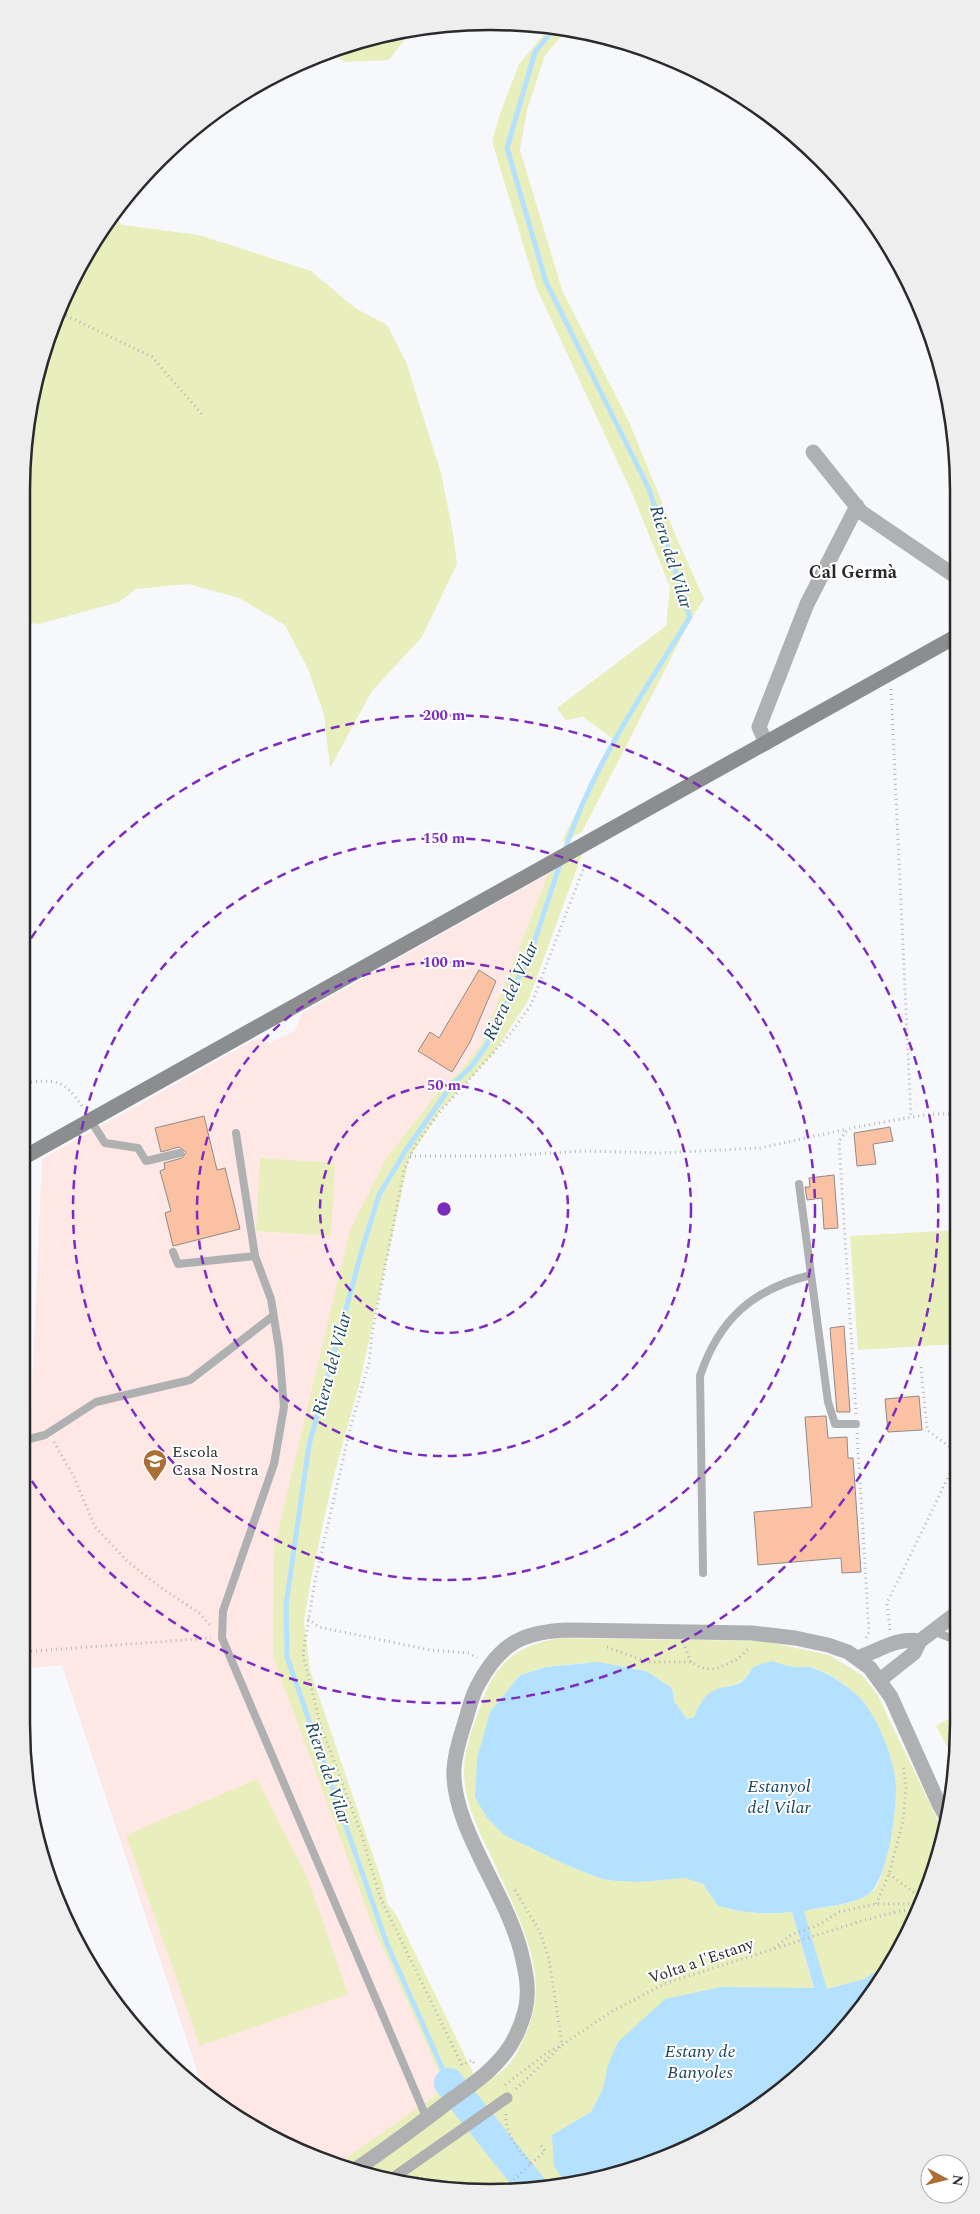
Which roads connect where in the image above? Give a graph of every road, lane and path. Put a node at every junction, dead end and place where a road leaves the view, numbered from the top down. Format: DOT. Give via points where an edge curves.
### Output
graph roads {
  1 [pos="65,315"];
  2 [pos="202,414"];
  3 [pos="812,452"];
  4 [pos="856,506"];
  5 [pos="950,572"];
  6 [pos="950,640"];
  7 [pos="890,673"];
  8 [pos="766,743"];
  9 [pos="585,844"];
  10 [pos="30,1082"];
  11 [pos="950,1114"];
  12 [pos="911,1117"];
  13 [pos="90,1120"];
  14 [pos="848,1129"];
  15 [pos="236,1133"];
  16 [pos="180,1153"];
  17 [pos="30,1154"];
  18 [pos="410,1156"];
  19 [pos="798,1184"];
  20 [pos="173,1252"];
  21 [pos="256,1256"];
  22 [pos="810,1275"];
  23 [pos="273,1316"];
  24 [pos="921,1367"];
  25 [pos="856,1424"];
  26 [pos="49,1432"];
  27 [pos="30,1438"];
  28 [pos="950,1447"];
  29 [pos="950,1473"];
  30 [pos="703,1573"];
  31 [pos="950,1618"];
  32 [pos="308,1619"];
  33 [pos="933,1631"];
  34 [pos="891,1634"];
  35 [pos="222,1638"];
  36 [pos="950,1638"];
  37 [pos="920,1641"];
  38 [pos="599,1646"];
  39 [pos="752,1646"];
  40 [pos="30,1651"];
  41 [pos="857,1658"];
  42 [pos="488,1665"];
  43 [pos="880,1680"];
  44 [pos="903,1762"];
  45 [pos="942,1810"];
  46 [pos="889,1874"];
  47 [pos="512,1884"];
  48 [pos="917,1895"];
  49 [pos="876,1904"];
  50 [pos="913,1904"];
  51 [pos="910,1910"];
  52 [pos="772,1950"];
  53 [pos="562,2045"];
  54 [pos="480,2078"];
  55 [pos="507,2098"];
  56 [pos="493,2105"];
  57 [pos="427,2119"];
  58 [pos="539,2143"];
  59 [pos="531,2164"];
  60 [pos="362,2165"];
  61 [pos="402,2172"];
  62 [pos="398,2175"];
  63 [pos="427,2179"];
  64 [pos="510,2183"];
  1 -- 2 [label="path" via="152,357"];
  3 -- 4 [label="street"];
  4 -- 5 [label="street"];
  4 -- 8 [label="street" via="808,604 760,727"];
  6 -- 7 [label="main road"];
  7 -- 8 [label="main road"];
  7 -- 12 [label="path"];
  8 -- 9 [label="main road"];
  9 -- 13 [label="main road"];
  9 -- 18 [label="path" via="588,856 531,1005 511,1033 438,1114"];
  10 -- 13 [label="path" via="52,1080 70,1088"];
  11 -- 12 [label="path"];
  12 -- 14 [label="path"];
  13 -- 16 [label="lane" via="105,1143 138,1148 146,1161"];
  13 -- 17 [label="main road"];
  14 -- 18 [label="path" via="760,1148"];
  14 -- 25 [label="path" via="839,1140"];
  15 -- 21 [label="lane"];
  18 -- 32 [label="path" via="404,1170 369,1363 350,1429"];
  19 -- 22 [label="lane"];
  20 -- 21 [label="lane" via="178,1264"];
  21 -- 23 [label="lane"];
  22 -- 25 [label="lane" via="828,1402 835,1424"];
  22 -- 30 [label="lane" via="784,1282 759,1295 732,1318 706,1357 700,1376"];
  23 -- 26 [label="lane" via="190,1380 96,1402"];
  23 -- 35 [label="lane" via="284,1407 274,1464 223,1611"];
  24 -- 28 [label="path" via="927,1430"];
  25 -- 41 [label="path" via="869,1632"];
  26 -- 27 [label="lane"];
  26 -- 35 [label="path" via="74,1477 95,1527 128,1561 199,1614"];
  29 -- 34 [label="path" via="887,1603"];
  31 -- 33 [label="street"];
  32 -- 42 [label="path" via="319,1627 377,1640 470,1654"];
  32 -- 54 [label="path" via="304,1666 320,1724 380,1897 462,2065 472,2060"];
  33 -- 36 [label="lane"];
  33 -- 37 [label="street"];
  35 -- 40 [label="path"];
  35 -- 57 [label="lane"];
  37 -- 41 [label="street" via="896,1641"];
  37 -- 43 [label="street" via="914,1653"];
  38 -- 39 [label="path" via="647,1662 690,1662 702,1668 716,1669 738,1659"];
  41 -- 42 [label="street" via="828,1645 752,1633 550,1630 524,1636 505,1648"];
  41 -- 43 [label="street"];
  42 -- 54 [label="street" via="476,1687 458,1744 455,1778 464,1821 518,1939 528,1985 524,2012 509,2048"];
  43 -- 45 [label="street" via="891,1697"];
  44 -- 46 [label="path" via="906,1787 903,1821"];
  46 -- 48 [label="path"];
  46 -- 49 [label="path"];
  47 -- 53 [label="path" via="540,1932 550,1959"];
  49 -- 50 [label="path, Volta a l'Estany"];
  49 -- 52 [label="path, Volta a l'Estany" via="839,1912 816,1926 791,1935"];
  51 -- 52 [label="path, Volta a l'Estany"];
  52 -- 53 [label="path, Volta a l'Estany" via="664,1984 611,2012"];
  53 -- 55 [label="path, Volta a l'Estany"];
  53 -- 56 [label="path, Volta a l'Estany" via="548,2052"];
  54 -- 57 [label="street"];
  55 -- 56 [label="street"];
  55 -- 59 [label="path" via="506,2122 512,2142"];
  56 -- 61 [label="street"];
  57 -- 60 [label="street"];
  58 -- 59 [label="path" via="545,2151"];
  59 -- 64 [label="path"];
  61 -- 62 [label="street"];
  61 -- 63 [label="path"];
}
